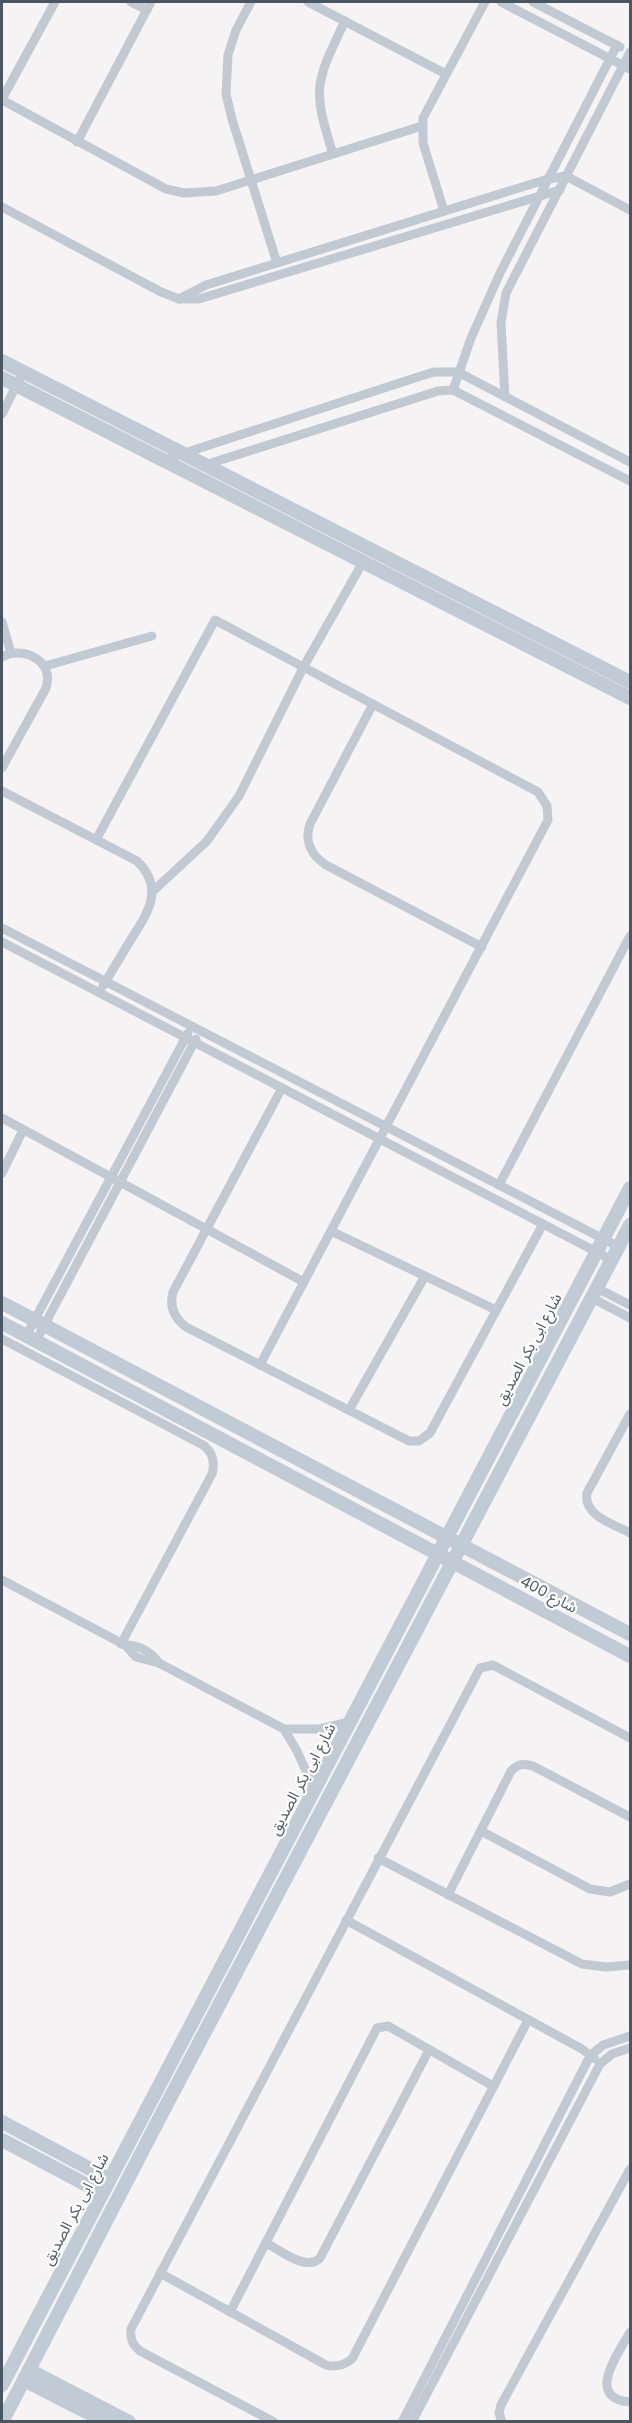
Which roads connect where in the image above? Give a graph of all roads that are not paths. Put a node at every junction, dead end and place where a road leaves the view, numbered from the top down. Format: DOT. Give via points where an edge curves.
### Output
graph roads {
  1 [pos="55,2"];
  2 [pos="131,2"];
  3 [pos="251,2"];
  4 [pos="308,2"];
  5 [pos="485,2"];
  6 [pos="501,2"];
  7 [pos="533,2"];
  8 [pos="149,6"];
  9 [pos="345,21"];
  10 [pos="617,45"];
  11 [pos="630,52"];
  12 [pos="610,58"];
  13 [pos="627,67"];
  14 [pos="446,74"];
  15 [pos="2,100"];
  16 [pos="422,126"];
  17 [pos="77,142"];
  18 [pos="333,154"];
  19 [pos="566,176"];
  20 [pos="548,179"];
  21 [pos="251,181"];
  22 [pos="560,190"];
  23 [pos="540,195"];
  24 [pos="2,207"];
  25 [pos="630,210"];
  26 [pos="444,211"];
  27 [pos="277,263"];
  28 [pos="179,298"];
  29 [pos="12,366"];
  30 [pos="458,372"];
  31 [pos="6,382"];
  32 [pos="453,390"];
  33 [pos="505,397"];
  34 [pos="3,408"];
  35 [pos="185,454"];
  36 [pos="163,460"];
  37 [pos="630,462"];
  38 [pos="207,465"];
  39 [pos="186,472"];
  40 [pos="630,481"];
  41 [pos="363,562"];
  42 [pos="2,622"];
  43 [pos="152,636"];
  44 [pos="11,653"];
  45 [pos="2,657"];
  46 [pos="45,666"];
  47 [pos="304,666"];
  48 [pos="630,682"];
  49 [pos="630,698"];
  50 [pos="373,704"];
  51 [pos="2,768"];
  52 [pos="2,791"];
  53 [pos="96,840"];
  54 [pos="152,892"];
  55 [pos="2,928"];
  56 [pos="630,936"];
  57 [pos="2,942"];
  58 [pos="482,947"];
  59 [pos="106,981"];
  60 [pos="99,993"];
  61 [pos="196,1028"];
  62 [pos="190,1040"];
  63 [pos="282,1088"];
  64 [pos="2,1118"];
  65 [pos="386,1126"];
  66 [pos="23,1130"];
  67 [pos="380,1139"];
  68 [pos="2,1173"];
  69 [pos="116,1180"];
  70 [pos="499,1185"];
  71 [pos="630,1188"];
  72 [pos="543,1224"];
  73 [pos="630,1225"];
  74 [pos="207,1229"];
  75 [pos="331,1231"];
  76 [pos="604,1239"];
  77 [pos="619,1247"];
  78 [pos="597,1252"];
  79 [pos="612,1260"];
  80 [pos="425,1276"];
  81 [pos="304,1282"];
  82 [pos="595,1293"];
  83 [pos="2,1303"];
  84 [pos="630,1305"];
  85 [pos="496,1310"];
  86 [pos="630,1318"];
  87 [pos="2,1323"];
  88 [pos="40,1323"];
  89 [pos="2,1339"];
  90 [pos="31,1339"];
  91 [pos="260,1365"];
  92 [pos="349,1410"];
  93 [pos="630,1414"];
  94 [pos="630,1533"];
  95 [pos="448,1536"];
  96 [pos="463,1544"];
  97 [pos="438,1554"];
  98 [pos="453,1562"];
  99 [pos="2,1580"];
  100 [pos="630,1634"];
  101 [pos="123,1644"];
  102 [pos="630,1656"];
  103 [pos="351,1721"];
  104 [pos="284,1729"];
  105 [pos="630,1738"];
  106 [pos="315,1791"];
  107 [pos="630,1817"];
  108 [pos="481,1831"];
  109 [pos="378,1858"];
  110 [pos="630,1884"];
  111 [pos="448,1895"];
  112 [pos="346,1920"];
  113 [pos="630,1965"];
  114 [pos="196,2016"];
  115 [pos="528,2020"];
  116 [pos="210,2023"];
  117 [pos="630,2036"];
  118 [pos="630,2048"];
  119 [pos="429,2050"];
  120 [pos="590,2056"];
  121 [pos="600,2064"];
  122 [pos="493,2086"];
  123 [pos="2,2122"];
  124 [pos="2,2140"];
  125 [pos="630,2169"];
  126 [pos="109,2180"];
  127 [pos="102,2193"];
  128 [pos="266,2243"];
  129 [pos="160,2273"];
  130 [pos="230,2312"];
  131 [pos="630,2332"];
  132 [pos="27,2375"];
  133 [pos="2,2385"];
  134 [pos="630,2402"];
  135 [pos="2,2421"];
  136 [pos="106,2421"];
  137 [pos="129,2421"];
  138 [pos="274,2421"];
  139 [pos="402,2421"];
  140 [pos="412,2421"];
  141 [pos="502,2421"];
  1 -- 15 [label="street"];
  2 -- 8 [label="street"];
  3 -- 21 [label="street" via="231,42 225,81 228,106"];
  4 -- 9 [label="street"];
  5 -- 14 [label="street"];
  6 -- 12 [label="street"];
  7 -- 10 [label="street"];
  8 -- 17 [label="street"];
  9 -- 14 [label="street"];
  9 -- 18 [label="street" via="318,86 319,106"];
  10 -- 11 [label="street"];
  10 -- 12 [label="street"];
  11 -- 13 [label="street"];
  12 -- 13 [label="street"];
  12 -- 20 [label="street"];
  13 -- 19 [label="street"];
  14 -- 16 [label="street"];
  15 -- 17 [label="street"];
  16 -- 18 [label="street"];
  16 -- 26 [label="street" via="423,143"];
  17 -- 21 [label="street" via="174,192 205,193"];
  18 -- 21 [label="street"];
  19 -- 20 [label="street"];
  19 -- 22 [label="street"];
  19 -- 25 [label="street"];
  20 -- 23 [label="street"];
  20 -- 26 [label="street"];
  21 -- 27 [label="street"];
  22 -- 23 [label="street"];
  22 -- 33 [label="street" via="504,300 501,323"];
  23 -- 28 [label="street" via="208,297"];
  23 -- 30 [label="street" via="500,273"];
  24 -- 28 [label="street"];
  26 -- 27 [label="street"];
  27 -- 28 [label="street" via="206,285"];
  29 -- 31 [label="street"];
  29 -- 35 [label="main road"];
  30 -- 32 [label="street"];
  30 -- 33 [label="street"];
  30 -- 35 [label="street" via="434,372"];
  31 -- 34 [label="street"];
  31 -- 36 [label="main road"];
  32 -- 38 [label="street"];
  32 -- 40 [label="street"];
  33 -- 37 [label="street"];
  35 -- 36 [label="street"];
  35 -- 38 [label="main road"];
  36 -- 39 [label="main road"];
  38 -- 39 [label="street"];
  38 -- 48 [label="main road"];
  39 -- 41 [label="main road"];
  41 -- 47 [label="street"];
  41 -- 49 [label="main road"];
  42 -- 44 [label="street"];
  43 -- 46 [label="street"];
  44 -- 45 [label="street"];
  44 -- 46 [label="street" via="27,654"];
  46 -- 51 [label="street" via="46,688"];
  47 -- 50 [label="street"];
  47 -- 53 [label="street" via="215,620"];
  47 -- 54 [label="street" via="228,814 207,840"];
  50 -- 58 [label="street" via="310,824 309,846 326,865"];
  50 -- 58 [label="street" via="538,792 544,799 548,820"];
  52 -- 53 [label="street"];
  53 -- 54 [label="street" via="137,861"];
  54 -- 59 [label="street" via="148,913"];
  55 -- 59 [label="street"];
  56 -- 70 [label="street"];
  57 -- 60 [label="street"];
  58 -- 65 [label="street"];
  59 -- 60 [label="street"];
  59 -- 61 [label="street"];
  60 -- 62 [label="street"];
  61 -- 62 [label="street"];
  61 -- 65 [label="street"];
  62 -- 63 [label="street"];
  62 -- 69 [label="street"];
  63 -- 67 [label="street"];
  63 -- 74 [label="street"];
  64 -- 66 [label="street"];
  65 -- 67 [label="street"];
  65 -- 70 [label="street"];
  66 -- 68 [label="street"];
  66 -- 69 [label="street"];
  67 -- 72 [label="street"];
  67 -- 75 [label="street"];
  69 -- 74 [label="street"];
  69 -- 88 [label="street"];
  70 -- 76 [label="street"];
  71 -- 76 [label="main road, شارع ابى بكر الصديق"];
  72 -- 78 [label="street"];
  72 -- 85 [label="street"];
  73 -- 77 [label="main road"];
  74 -- 81 [label="street"];
  74 -- 91 [label="street" via="173,1293 174,1313 186,1327"];
  75 -- 80 [label="street"];
  75 -- 81 [label="street"];
  76 -- 77 [label="street"];
  76 -- 78 [label="main road, شارع ابى بكر الصديق"];
  77 -- 79 [label="main road"];
  78 -- 79 [label="street"];
  78 -- 95 [label="main road, شارع ابى بكر الصديق"];
  79 -- 82 [label="main road"];
  80 -- 85 [label="street"];
  80 -- 92 [label="street"];
  81 -- 91 [label="street"];
  82 -- 84 [label="street"];
  82 -- 86 [label="street"];
  82 -- 96 [label="main road"];
  83 -- 88 [label="main road, شارع 400"];
  85 -- 92 [label="street" via="423,1440 409,1441"];
  87 -- 90 [label="main road, شارع 400"];
  88 -- 90 [label="street"];
  88 -- 95 [label="main road, شارع 400"];
  89 -- 101 [label="street" via="203,1445 213,1460 212,1474"];
  90 -- 97 [label="main road, شارع 400"];
  91 -- 92 [label="street"];
  93 -- 94 [label="street" via="586,1497 594,1514"];
  95 -- 96 [label="main road, شارع 400"];
  95 -- 97 [label="main road, شارع ابى بكر الصديق"];
  96 -- 98 [label="main road"];
  96 -- 100 [label="main road, شارع 400"];
  97 -- 98 [label="main road, شارع 400"];
  97 -- 103 [label="main road, شارع ابى بكر الصديق"];
  98 -- 102 [label="main road, شارع 400"];
  98 -- 116 [label="main road"];
  99 -- 101 [label="street"];
  101 -- 104 [label="street" via="136,1657 159,1663"];
  103 -- 104 [label="street" via="319,1729"];
  103 -- 106 [label="main road, شارع ابى بكر الصديق"];
  104 -- 106 [label="street"];
  105 -- 109 [label="street" via="493,1665 480,1668"];
  106 -- 114 [label="main road, شارع ابى بكر الصديق"];
  107 -- 108 [label="street" via="525,1763 511,1771"];
  108 -- 110 [label="street" via="590,1889 610,1892"];
  108 -- 111 [label="street"];
  109 -- 111 [label="street"];
  109 -- 112 [label="street"];
  111 -- 113 [label="street" via="582,1964 606,1968"];
  112 -- 115 [label="street"];
  112 -- 129 [label="street"];
  114 -- 116 [label="main road"];
  114 -- 126 [label="main road, شارع ابى بكر الصديق"];
  115 -- 120 [label="street"];
  115 -- 122 [label="street"];
  116 -- 132 [label="main road"];
  117 -- 120 [label="street" via="603,2045"];
  118 -- 121 [label="street" via="612,2054"];
  119 -- 122 [label="street"];
  119 -- 128 [label="street" via="320,2258 305,2263"];
  119 -- 128 [label="street" via="388,2026 374,2031"];
  120 -- 121 [label="street"];
  120 -- 139 [label="street"];
  121 -- 140 [label="street"];
  122 -- 130 [label="street" via="352,2359 341,2365 326,2365"];
  123 -- 126 [label="main road"];
  124 -- 127 [label="main road"];
  125 -- 141 [label="street" via="501,2404"];
  126 -- 127 [label="main road, شارع ابى بكر الصديق"];
  127 -- 133 [label="main road, شارع ابى بكر الصديق"];
  128 -- 130 [label="street"];
  129 -- 130 [label="street"];
  129 -- 138 [label="street" via="131,2329 134,2345"];
  131 -- 134 [label="street" via="606,2376 613,2396"];
  132 -- 135 [label="main road"];
  132 -- 136 [label="main road"];
  132 -- 137 [label="main road"];
}
